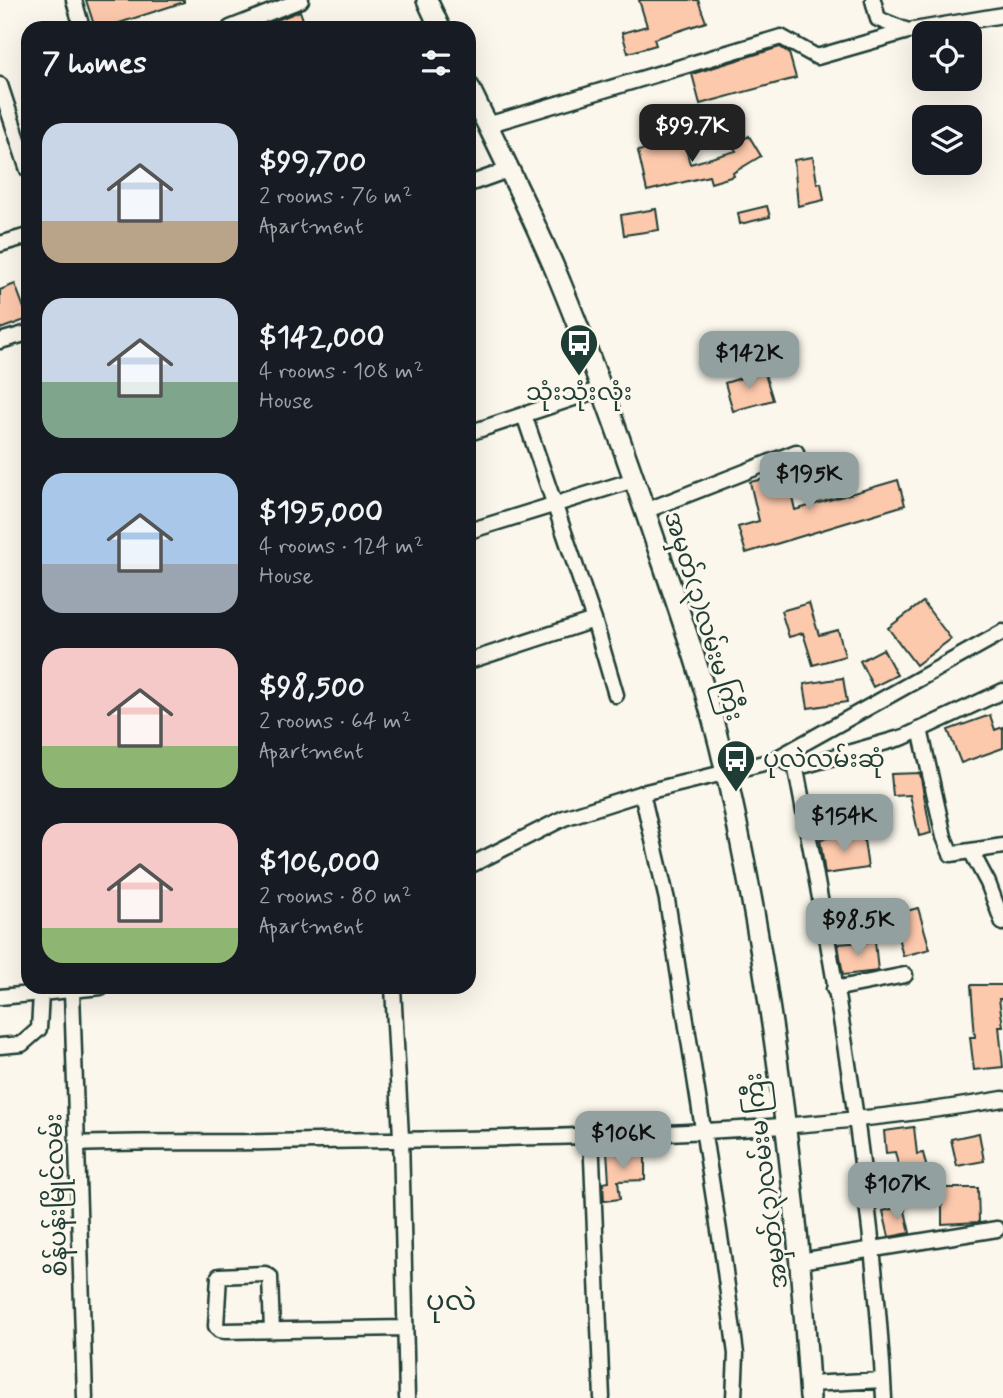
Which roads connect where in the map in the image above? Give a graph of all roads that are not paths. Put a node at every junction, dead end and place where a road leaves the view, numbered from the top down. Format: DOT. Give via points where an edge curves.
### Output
graph roads {
  1 [pos="74,0"];
  2 [pos="302,0"];
  3 [pos="427,0"];
  4 [pos="873,0"];
  5 [pos="1003,15"];
  6 [pos="80,21"];
  7 [pos="248,21"];
  8 [pos="437,21"];
  9 [pos="908,30"];
  10 [pos="0,85"];
  11 [pos="476,102"];
  12 [pos="487,125"];
  13 [pos="21,149"];
  14 [pos="511,169"];
  15 [pos="476,182"];
  16 [pos="21,238"];
  17 [pos="0,244"];
  18 [pos="21,335"];
  19 [pos="0,341"];
  20 [pos="601,389"];
  21 [pos="524,415"];
  22 [pos="476,431"];
  23 [pos="796,452"];
  24 [pos="635,480"];
  25 [pos="554,505"];
  26 [pos="645,511"];
  27 [pos="476,529"];
  28 [pos="594,620"];
  29 [pos="1003,632"];
  30 [pos="476,659"];
  31 [pos="1003,691"];
  32 [pos="616,695"];
  33 [pos="920,729"];
  34 [pos="772,761"];
  35 [pos="795,764"];
  36 [pos="726,771"];
  37 [pos="642,793"];
  38 [pos="1003,846"];
  39 [pos="971,851"];
  40 [pos="476,862"];
  41 [pos="1003,923"];
  42 [pos="905,975"];
  43 [pos="834,989"];
  44 [pos="41,994"];
  45 [pos="72,994"];
  46 [pos="393,994"];
  47 [pos="0,997"];
  48 [pos="0,1046"];
  49 [pos="1003,1099"];
  50 [pos="857,1117"];
  51 [pos="786,1126"];
  52 [pos="703,1131"];
  53 [pos="591,1135"];
  54 [pos="401,1138"];
  55 [pos="78,1144"];
  56 [pos="997,1229"];
  57 [pos="873,1250"];
  58 [pos="800,1262"];
  59 [pos="405,1328"];
  60 [pos="272,1331"];
  61 [pos="883,1381"];
  62 [pos="809,1391"];
  63 [pos="85,1398"];
  64 [pos="407,1398"];
  65 [pos="602,1398"];
  66 [pos="734,1398"];
  67 [pos="884,1398"];
  1 -- 6 [label="street"];
  2 -- 7 [label="street"];
  3 -- 8 [label="main road"];
  4 -- 9 [label="street" via="878,19"];
  5 -- 9 [label="street"];
  9 -- 12 [label="street" via="817,57 781,37"];
  10 -- 13 [label="street"];
  11 -- 12 [label="main road, အမှတ်(၃)လမ်းမ ကြီး"];
  12 -- 14 [label="main road, အမှတ်(၃)လမ်းမ ကြီး"];
  14 -- 15 [label="street"];
  14 -- 20 [label="main road, အမှတ်(၃)လမ်းမ ကြီး"];
  16 -- 17 [label="street"];
  18 -- 19 [label="street"];
  20 -- 21 [label="street"];
  20 -- 24 [label="main road, အမှတ်(၃)လမ်းမ ကြီး"];
  21 -- 22 [label="street"];
  21 -- 25 [label="street"];
  23 -- 26 [label="street"];
  24 -- 25 [label="street"];
  24 -- 26 [label="main road, အမှတ်(၃)လမ်းမ ကြီး"];
  25 -- 27 [label="street"];
  25 -- 28 [label="street"];
  26 -- 36 [label="main road, အမှတ်(၃)လမ်းမ ကြီး"];
  28 -- 30 [label="street"];
  28 -- 32 [label="street"];
  29 -- 34 [label="street"];
  31 -- 33 [label="street"];
  33 -- 35 [label="street" via="806,765"];
  33 -- 39 [label="street" via="951,854"];
  34 -- 35 [label="street"];
  34 -- 36 [label="street"];
  35 -- 43 [label="street"];
  36 -- 37 [label="street"];
  36 -- 51 [label="main road, အမှတ်(၃)လမ်းမ ကြီး" via="757,933"];
  37 -- 40 [label="street" via="564,818"];
  37 -- 52 [label="street" via="667,900"];
  38 -- 39 [label="street"];
  39 -- 41 [label="street"];
  42 -- 43 [label="street"];
  43 -- 50 [label="street"];
  44 -- 47 [label="street"];
  44 -- 48 [label="street" via="38,1028 22,1044"];
  45 -- 55 [label="street, စိန်ပန်းမြိုင်လမ်း"];
  46 -- 54 [label="street"];
  49 -- 50 [label="street"];
  50 -- 51 [label="street"];
  50 -- 57 [label="street"];
  51 -- 52 [label="street"];
  51 -- 58 [label="main road, အမှတ်(၃)လမ်းမ ကြီး"];
  52 -- 53 [label="street"];
  52 -- 66 [label="street" via="736,1354"];
  53 -- 54 [label="street"];
  53 -- 65 [label="street"];
  54 -- 55 [label="street"];
  54 -- 59 [label="street"];
  55 -- 63 [label="street, စိန်ပန်းမြိုင်လမ်း"];
  56 -- 57 [label="street"];
  57 -- 58 [label="street"];
  57 -- 61 [label="street"];
  58 -- 62 [label="main road, အမှတ်(၃)လမ်းမ ကြီး"];
  59 -- 60 [label="street"];
  59 -- 64 [label="street"];
  60 -- 60 [label="street" via="219,1330 219,1276 270,1277"];
  61 -- 62 [label="street"];
  61 -- 67 [label="street"];
}
